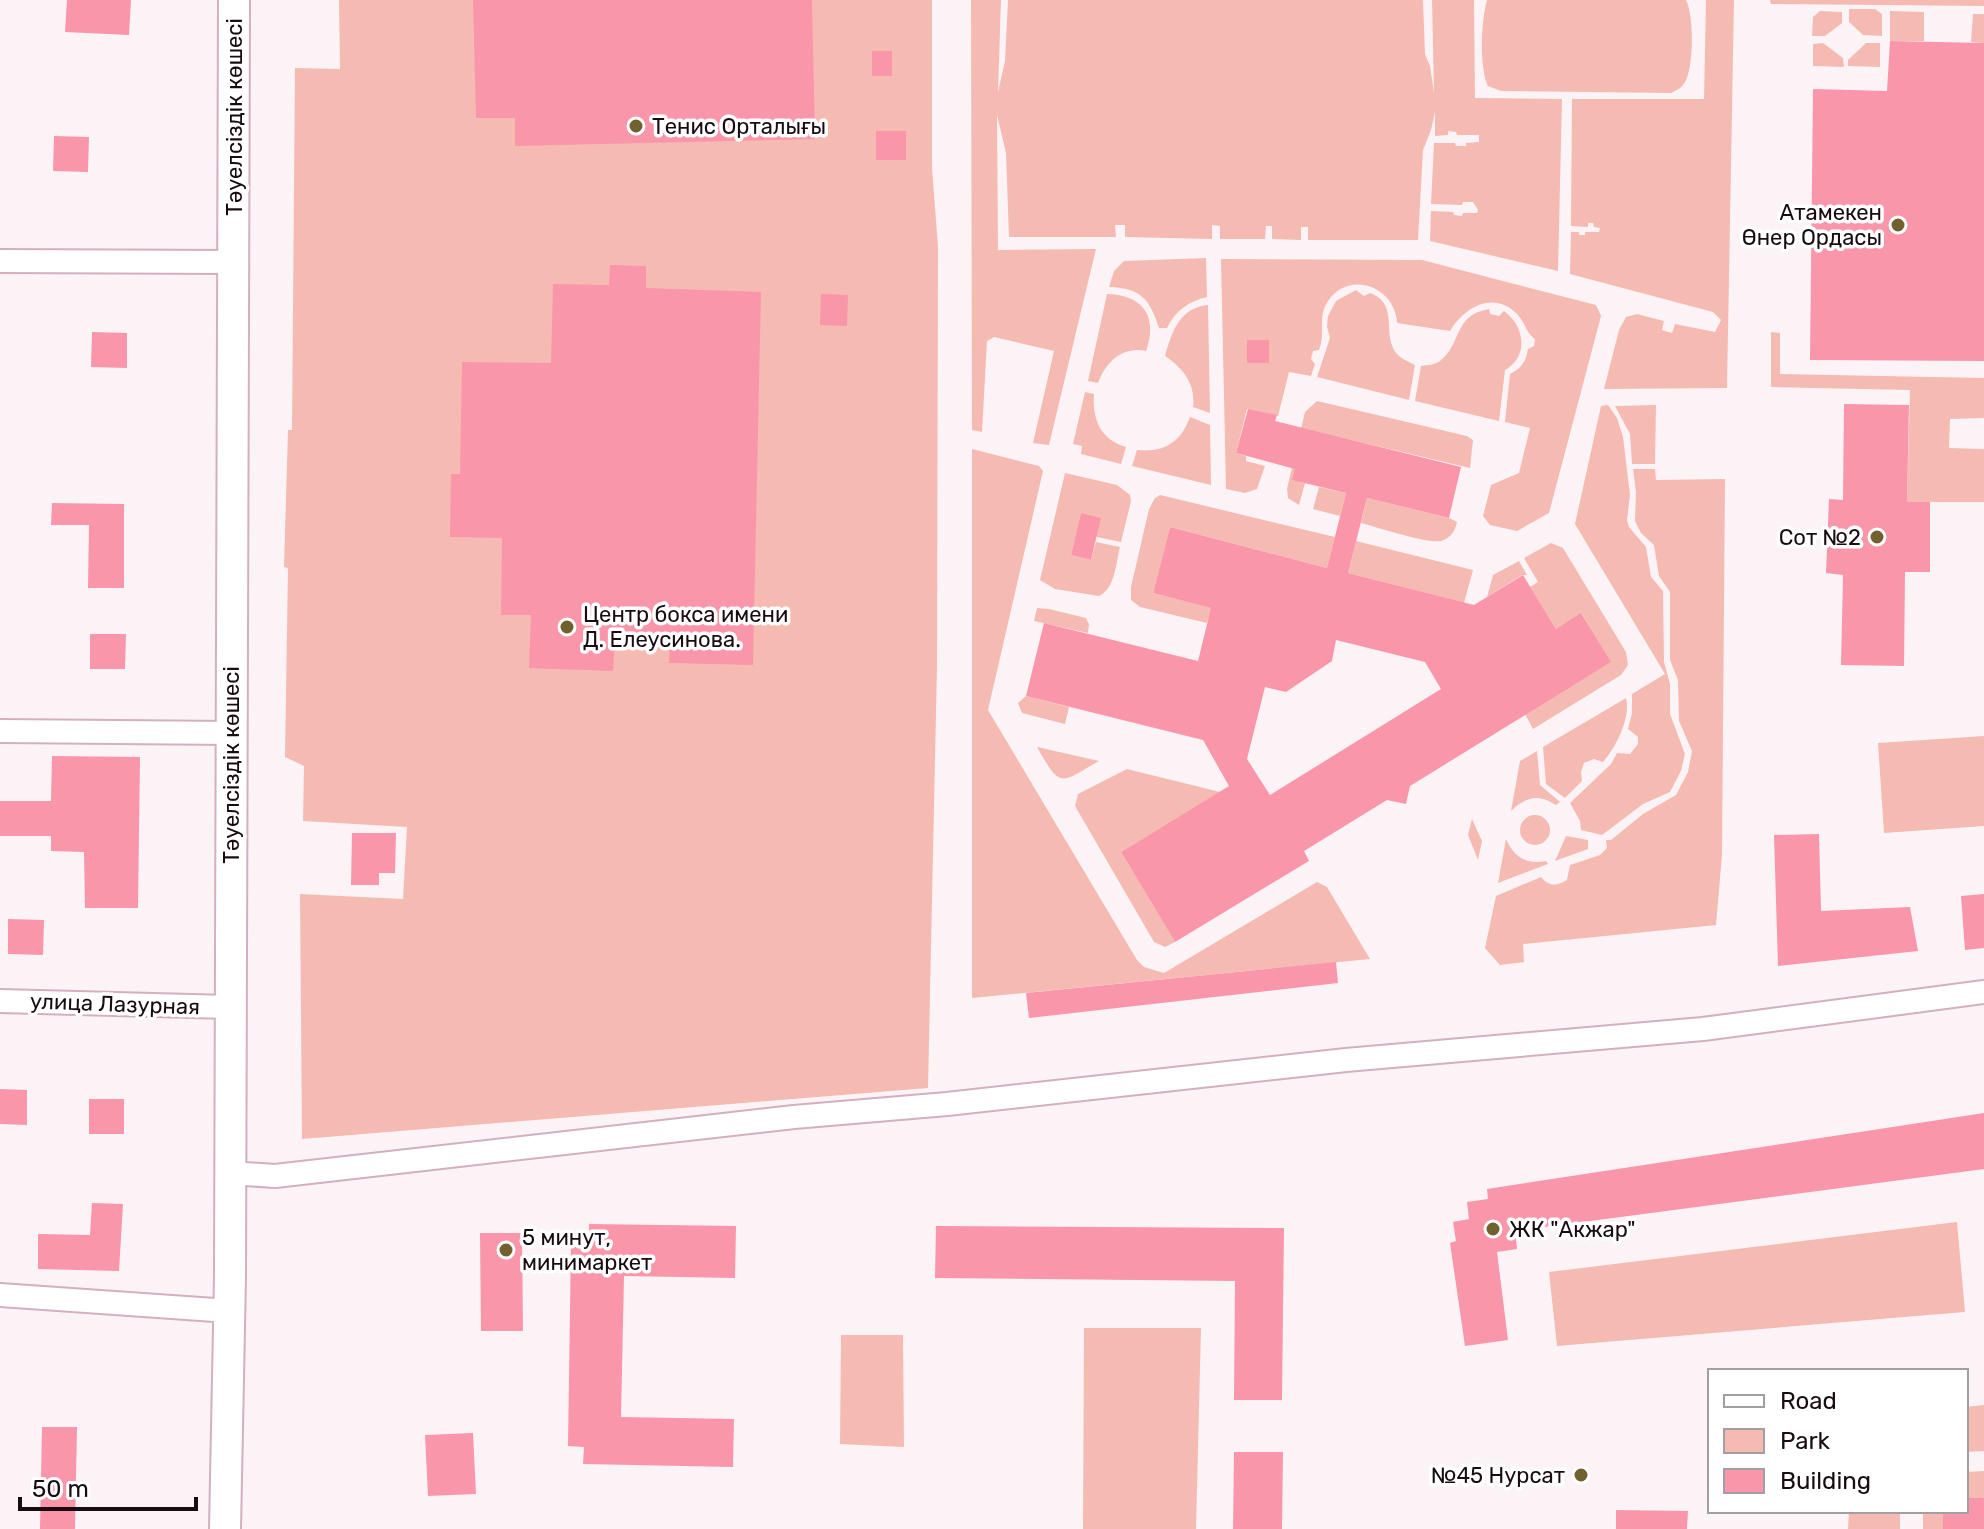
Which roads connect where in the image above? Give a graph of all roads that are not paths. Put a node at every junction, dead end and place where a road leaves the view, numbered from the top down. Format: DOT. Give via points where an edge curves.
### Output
graph roads {
  1 [pos="234,0"];
  2 [pos="0,261"];
  3 [pos="233,262"];
  4 [pos="0,731"];
  5 [pos="232,733"];
  6 [pos="1984,992"];
  7 [pos="0,1001"];
  8 [pos="230,1007"];
  9 [pos="230,1173"];
  10 [pos="0,1295"];
  11 [pos="229,1311"];
  12 [pos="225,1529"];
  1 -- 3 [label="main road, Тәуелсіздік көшесі"];
  2 -- 3 [label="street"];
  3 -- 5 [label="main road, Тәуелсіздік көшесі"];
  4 -- 5 [label="street"];
  5 -- 8 [label="main road, Тәуелсіздік көшесі"];
  6 -- 9 [label="street" via="1703,1029 1346,1060 275,1176"];
  7 -- 8 [label="street, улица Лазурная"];
  8 -- 9 [label="main road, Тәуелсіздік көшесі"];
  9 -- 11 [label="main road, Тәуелсіздік көшесі"];
  10 -- 11 [label="street"];
  11 -- 12 [label="main road, Тәуелсіздік көшесі"];
}
